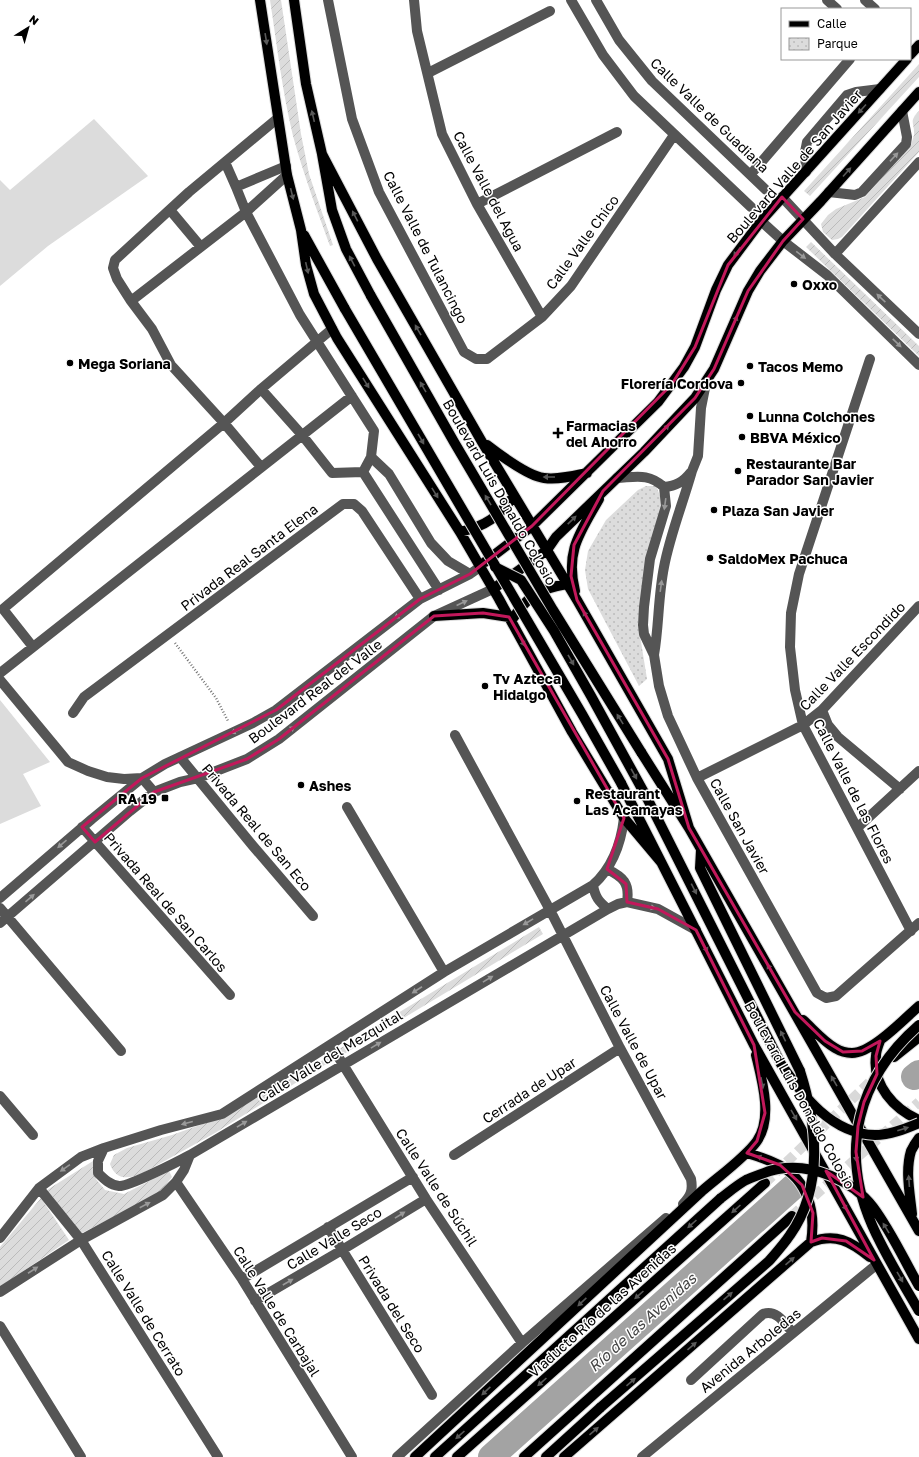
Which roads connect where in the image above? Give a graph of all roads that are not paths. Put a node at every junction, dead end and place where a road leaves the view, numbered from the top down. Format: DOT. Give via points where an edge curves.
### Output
graph roads {
  1 [pos="260,0"];
  2 [pos="294,0"];
  3 [pos="328,0"];
  4 [pos="414,0"];
  5 [pos="572,0"];
  6 [pos="596,0"];
  7 [pos="827,0"];
  8 [pos="865,0"];
  9 [pos="836,8"];
  10 [pos="874,8"];
  11 [pos="550,11"];
  12 [pos="919,46"];
  13 [pos="911,55"];
  14 [pos="849,60"];
  15 [pos="906,60"];
  16 [pos="428,73"];
  17 [pos="880,89"];
  18 [pos="919,92"];
  19 [pos="902,111"];
  20 [pos="278,118"];
  21 [pos="616,132"];
  22 [pos="674,135"];
  23 [pos="322,154"];
  24 [pos="225,162"];
  25 [pos="919,162"];
  26 [pos="287,170"];
  27 [pos="806,172"];
  28 [pos="751,174"];
  29 [pos="236,187"];
  30 [pos="766,190"];
  31 [pos="829,192"];
  32 [pos="782,197"];
  33 [pos="476,204"];
  34 [pos="751,207"];
  35 [pos="170,210"];
  36 [pos="246,212"];
  37 [pos="803,219"];
  38 [pos="761,221"];
  39 [pos="301,230"];
  40 [pos="783,241"];
  41 [pos="201,247"];
  42 [pos="835,254"];
  43 [pos="131,301"];
  44 [pos="542,317"];
  45 [pos="332,329"];
  46 [pos="919,334"];
  47 [pos="317,341"];
  48 [pos="476,359"];
  49 [pos="870,359"];
  50 [pos="919,365"];
  51 [pos="706,383"];
  52 [pos="260,389"];
  53 [pos="352,396"];
  54 [pos="224,423"];
  55 [pos="302,435"];
  56 [pos="482,442"];
  57 [pos="371,457"];
  58 [pos="261,467"];
  59 [pos="692,471"];
  60 [pos="363,472"];
  61 [pos="587,473"];
  62 [pos="617,478"];
  63 [pos="664,487"];
  64 [pos="603,491"];
  65 [pos="514,496"];
  66 [pos="532,526"];
  67 [pos="460,532"];
  68 [pos="547,550"];
  69 [pos="649,566"];
  70 [pos="480,567"];
  71 [pos="496,567"];
  72 [pos="664,567"];
  73 [pos="470,574"];
  74 [pos="567,584"];
  75 [pos="493,589"];
  76 [pos="439,590"];
  77 [pos="420,599"];
  78 [pos="577,600"];
  79 [pos="919,606"];
  80 [pos="644,607"];
  81 [pos="658,609"];
  82 [pos="434,616"];
  83 [pos="510,619"];
  84 [pos="33,646"];
  85 [pos="654,655"];
  86 [pos="0,673"];
  87 [pos="0,680"];
  88 [pos="822,710"];
  89 [pos="73,713"];
  90 [pos="804,725"];
  91 [pos="455,735"];
  92 [pos="180,757"];
  93 [pos="919,771"];
  94 [pos="142,778"];
  95 [pos="198,778"];
  96 [pos="697,778"];
  97 [pos="900,789"];
  98 [pos="154,792"];
  99 [pos="347,807"];
  100 [pos="624,818"];
  101 [pos="82,827"];
  102 [pos="689,828"];
  103 [pos="857,828"];
  104 [pos="95,842"];
  105 [pos="701,849"];
  106 [pos="661,862"];
  107 [pos="607,869"];
  108 [pos="593,885"];
  109 [pos="0,898"];
  110 [pos="627,902"];
  111 [pos="0,908"];
  112 [pos="608,909"];
  113 [pos="550,910"];
  114 [pos="313,916"];
  115 [pos="4,920"];
  116 [pos="919,923"];
  117 [pos="696,930"];
  118 [pos="911,931"];
  119 [pos="562,935"];
  120 [pos="444,972"];
  121 [pos="230,996"];
  122 [pos="919,1006"];
  123 [pos="795,1012"];
  124 [pos="919,1025"];
  125 [pos="919,1037"];
  126 [pos="880,1040"];
  127 [pos="331,1045"];
  128 [pos="754,1045"];
  129 [pos="620,1048"];
  130 [pos="121,1051"];
  131 [pos="894,1058"];
  132 [pos="342,1065"];
  133 [pos="0,1096"];
  134 [pos="919,1120"];
  135 [pos="919,1123"];
  136 [pos="33,1135"];
  137 [pos="919,1138"];
  138 [pos="104,1148"];
  139 [pos="747,1153"];
  140 [pos="454,1155"];
  141 [pos="190,1156"];
  142 [pos="412,1177"];
  143 [pos="176,1182"];
  144 [pos="765,1183"];
  145 [pos="39,1188"];
  146 [pos="426,1199"];
  147 [pos="792,1216"];
  148 [pos="913,1220"];
  149 [pos="328,1227"];
  150 [pos="919,1230"];
  151 [pos="0,1238"];
  152 [pos="81,1240"];
  153 [pos="811,1242"];
  154 [pos="342,1250"];
  155 [pos="875,1262"];
  156 [pos="242,1279"];
  157 [pos="919,1286"];
  158 [pos="0,1292"];
  159 [pos="255,1301"];
  160 [pos="919,1311"];
  161 [pos="0,1326"];
  162 [pos="792,1333"];
  163 [pos="919,1339"];
  164 [pos="522,1343"];
  165 [pos="691,1380"];
  166 [pos="432,1394"];
  167 [pos="81,1457"];
  168 [pos="218,1457"];
  169 [pos="352,1457"];
  170 [pos="397,1457"];
  171 [pos="415,1457"];
  172 [pos="436,1457"];
  173 [pos="457,1457"];
  174 [pos="524,1457"];
  175 [pos="546,1457"];
  176 [pos="564,1457"];
  177 [pos="642,1457"];
  1 -- 20 [label="main road, Boulevard Luis Donaldo Colosio, one-way"];
  23 -- 2 [label="main road, Boulevard Luis Donaldo Colosio, one-way" via="306,84"];
  3 -- 48 [label="street, Calle Valle de Tulancingo" via="352,119 379,192 464,352"];
  4 -- 16 [label="street, Calle Valle del Agua" via="417,31"];
  5 -- 22 [label="street" via="603,55 634,96"];
  6 -- 28 [label="street, Calle Valle de Guadiana" via="619,40 652,80"];
  7 -- 9 [label="street"];
  8 -- 10 [label="street"];
  11 -- 16 [label="street"];
  12 -- 13 [label="main road"];
  14 -- 28 [label="street, Boulevard Valle de San Javier"];
  15 -- 17 [label="main road, Boulevard Valle de San Javier"];
  16 -- 33 [label="street, Calle Valle del Agua" via="442,134"];
  17 -- 27 [label="main road, Boulevard Valle de San Javier, one-way"];
  17 -- 27 [label="street" via="847,94 807,142"];
  18 -- 19 [label="main road"];
  31 -- 19 [label="main road, one-way"];
  31 -- 19 [label="street, one-way" via="855,195 862,192 906,144"];
  20 -- 24 [label="street"];
  20 -- 26 [label="main road, Boulevard Luis Donaldo Colosio"];
  21 -- 33 [label="street"];
  22 -- 34 [label="street"];
  22 -- 44 [label="street, Calle Valle Chico" via="571,286"];
  56 -- 23 [label="main road, Boulevard Luis Donaldo Colosio, one-way" via="377,259"];
  102 -- 23 [label="main road, Boulevard Luis Donaldo Colosio, one-way, bridge" via="553,610 371,296 346,249 332,210"];
  24 -- 29 [label="street"];
  24 -- 35 [label="street"];
  25 -- 42 [label="street"];
  26 -- 29 [label="street"];
  26 -- 36 [label="street"];
  26 -- 39 [label="main road, Boulevard Luis Donaldo Colosio, one-way"];
  27 -- 32 [label="main road, Boulevard Valle de San Javier"];
  28 -- 30 [label="street, Calle Valle de Guadiana"];
  29 -- 36 [label="street"];
  31 -- 37 [label="main road"];
  32 -- 37 [label="street"];
  32 -- 38 [label="main road, Boulevard Valle de San Javier"];
  33 -- 44 [label="street, Calle Valle del Agua"];
  35 -- 41 [label="street"];
  35 -- 43 [label="street" via="115,260 113,268 117,279"];
  36 -- 41 [label="street"];
  36 -- 47 [label="street" via="300,315"];
  37 -- 40 [label="main road"];
  37 -- 42 [label="street"];
  38 -- 40 [label="street"];
  38 -- 61 [label="main road, Boulevard Valle de San Javier, one-way" via="728,264 695,347 684,367 658,402"];
  39 -- 45 [label="main road, Boulevard Luis Donaldo Colosio, one-way" via="306,265 314,294"];
  39 -- 71 [label="main road, Boulevard Luis Donaldo Colosio, one-way, bridge"];
  40 -- 50 [label="street, one-way" via="827,275"];
  51 -- 40 [label="main road, one-way" via="721,355 748,291"];
  41 -- 43 [label="street"];
  46 -- 42 [label="street, one-way"];
  43 -- 54 [label="street" via="152,329 171,365"];
  44 -- 48 [label="street, Calle Valle Chico" via="487,359"];
  45 -- 47 [label="street"];
  45 -- 67 [label="main road, Boulevard Luis Donaldo Colosio, one-way"];
  47 -- 52 [label="street"];
  47 -- 53 [label="street"];
  49 -- 90 [label="street, Calle Valle de las Flores" via="798,574 790,647 795,690"];
  51 -- 59 [label="street, Calle San Javier" via="701,408 698,456"];
  62 -- 51 [label="main road, one-way" via="683,411"];
  52 -- 54 [label="street"];
  52 -- 55 [label="street"];
  53 -- 55 [label="street"];
  53 -- 57 [label="street" via="374,431"];
  54 -- 58 [label="street"];
  54 -- 84 [label="street" via="3,609"];
  55 -- 58 [label="street"];
  55 -- 60 [label="street" via="332,473"];
  61 -- 56 [label="main road, one-way" via="543,478 514,464"];
  56 -- 65 [label="main road, Boulevard Luis Donaldo Colosio"];
  57 -- 60 [label="street"];
  57 -- 73 [label="street" via="389,474 430,543 448,561"];
  58 -- 84 [label="street"];
  59 -- 63 [label="street, Calle San Javier" via="679,484"];
  59 -- 72 [label="street, Calle San Javier"];
  60 -- 76 [label="street"];
  61 -- 66 [label="main road, Boulevard Valle de San Javier"];
  62 -- 63 [label="street" via="646,477 656,480"];
  62 -- 64 [label="main road"];
  63 -- 69 [label="street, Calle San Javier, one-way" via="666,506"];
  68 -- 64 [label="main road, one-way" via="556,537"];
  64 -- 78 [label="main road" via="574,545 571,576"];
  65 -- 66 [label="main road, Boulevard Luis Donaldo Colosio"];
  65 -- 67 [label="main road" via="491,520 476,528"];
  66 -- 68 [label="main road, Boulevard Luis Donaldo Colosio"];
  66 -- 70 [label="main road, Boulevard Valle de San Javier"];
  67 -- 70 [label="main road, Boulevard Luis Donaldo Colosio"];
  68 -- 74 [label="main road, Boulevard Luis Donaldo Colosio"];
  68 -- 75 [label="main road"];
  69 -- 72 [label="street"];
  69 -- 80 [label="street, Calle San Javier"];
  70 -- 73 [label="street, Boulevard Real del Valle"];
  70 -- 75 [label="main road, Boulevard Luis Donaldo Colosio"];
  71 -- 106 [label="main road, Boulevard Luis Donaldo Colosio, bridge" via="621,783"];
  71 -- 135 [label="main road, one-way, bridge" via="521,580 554,631 647,798 781,1064 797,1088 832,1121 851,1131 875,1135 901,1130"];
  81 -- 72 [label="street, Calle San Javier, one-way"];
  73 -- 76 [label="street, Boulevard Real del Valle"];
  74 -- 78 [label="main road, Boulevard Luis Donaldo Colosio"];
  74 -- 83 [label="main road" via="551,586 535,594 522,604"];
  82 -- 75 [label="street, Boulevard Real del Valle, one-way"];
  75 -- 83 [label="main road, Boulevard Luis Donaldo Colosio"];
  76 -- 77 [label="street, Boulevard Real del Valle"];
  77 -- 89 [label="street, Privada Real Santa Elena" via="362,511 354,504 343,504 84,697"];
  77 -- 92 [label="street, Boulevard Real del Valle, one-way" via="276,710"];
  102 -- 78 [label="main road, Boulevard Luis Donaldo Colosio, one-way" via="668,759"];
  79 -- 88 [label="street, Calle Valle Escondido"];
  80 -- 81 [label="street"];
  80 -- 85 [label="street, Calle San Javier" via="644,634"];
  81 -- 85 [label="street, Calle San Javier" via="658,633"];
  82 -- 83 [label="main road" via="483,613"];
  95 -- 82 [label="street, Boulevard Real del Valle, one-way" via="247,759 279,739"];
  83 -- 100 [label="main road, Boulevard Luis Donaldo Colosio, one-way" via="572,732"];
  84 -- 86 [label="street"];
  85 -- 96 [label="street, Calle San Javier" via="659,686 668,716"];
  87 -- 94 [label="street" via="68,762 108,777"];
  88 -- 90 [label="street, Calle Valle Escondido"];
  88 -- 97 [label="street, Calle Valle de las Flores" via="828,725 838,737"];
  90 -- 96 [label="street, Calle Valle Escondido"];
  90 -- 103 [label="street, Calle Valle de las Flores"];
  91 -- 113 [label="street, Calle Valle de Upar"];
  92 -- 94 [label="street, Boulevard Real del Valle"];
  92 -- 95 [label="street, Privada Real de San Eco"];
  93 -- 97 [label="street"];
  94 -- 98 [label="street"];
  94 -- 101 [label="street, Boulevard Real del Valle"];
  95 -- 98 [label="street, Boulevard Real del Valle"];
  95 -- 114 [label="street, Privada Real de San Eco"];
  96 -- 118 [label="street, Calle San Javier" via="817,993 826,998 836,996"];
  97 -- 103 [label="street"];
  98 -- 104 [label="street, Boulevard Real del Valle"];
  99 -- 120 [label="street"];
  100 -- 106 [label="main road, Boulevard Luis Donaldo Colosio"];
  100 -- 107 [label="street, Calle Valle del Mezquital" via="623,833"];
  101 -- 104 [label="street, Privada Real de San Carlos"];
  101 -- 109 [label="street, Boulevard Real del Valle, one-way"];
  102 -- 105 [label="main road, Boulevard Luis Donaldo Colosio"];
  103 -- 118 [label="street, Calle Valle de las Flores"];
  115 -- 104 [label="street, Boulevard Real del Valle, one-way"];
  104 -- 121 [label="street, Privada Real de San Carlos"];
  123 -- 105 [label="main road, Boulevard Luis Donaldo Colosio, one-way"];
  175 -- 105 [label="main road, one-way, bridge" via="769,1261 790,1235 806,1206 815,1155 807,1090 800,1070 700,868"];
  106 -- 117 [label="main road, Boulevard Luis Donaldo Colosio"];
  107 -- 108 [label="street, Calle Valle del Mezquital"];
  107 -- 110 [label="street" via="618,875 626,884 629,891"];
  108 -- 112 [label="street" via="595,894"];
  108 -- 113 [label="street, Calle Valle del Mezquital"];
  110 -- 112 [label="street, Calle Valle del Mezquital"];
  110 -- 117 [label="street, one-way" via="658,909"];
  111 -- 115 [label="street"];
  112 -- 119 [label="street, Calle Valle del Mezquital"];
  113 -- 119 [label="street, Calle Valle de Upar"];
  113 -- 120 [label="street, Calle Valle del Mezquital, one-way"];
  115 -- 130 [label="street"];
  116 -- 118 [label="street"];
  117 -- 128 [label="main road, Boulevard Luis Donaldo Colosio, one-way"];
  119 -- 129 [label="street, Calle Valle de Upar"];
  132 -- 119 [label="street, Calle Valle del Mezquital, one-way"];
  120 -- 127 [label="street, Calle Valle del Mezquital, one-way"];
  122 -- 126 [label="main road"];
  123 -- 126 [label="main road" via="826,1041 843,1052 862,1051"];
  148 -- 123 [label="main road, Boulevard Luis Donaldo Colosio, one-way"];
  124 -- 160 [label="main road, one-way, bridge" via="888,1056 874,1080 859,1120 856,1152 863,1200 872,1225"];
  125 -- 131 [label="main road"];
  126 -- 134 [label="main road" via="876,1072 882,1088 892,1102 907,1115"];
  127 -- 132 [label="street, Calle Valle de Súchil"];
  127 -- 138 [label="street, Calle Valle del Mezquital, one-way" via="222,1114"];
  128 -- 139 [label="main road, one-way" via="763,1086 765,1113 763,1128"];
  128 -- 155 [label="main road, Boulevard Luis Donaldo Colosio, one-way"];
  129 -- 140 [label="street, Cerrada de Upar"];
  129 -- 164 [label="street, Calle Valle de Upar" via="691,1179 693,1188 690,1198"];
  141 -- 132 [label="street, Calle Valle del Mezquital, one-way"];
  132 -- 142 [label="street, Calle Valle de Súchil"];
  133 -- 136 [label="street"];
  148 -- 137 [label="main road, one-way" via="908,1165 911,1150"];
  138 -- 141 [label="street, Calle Valle del Mezquital" via="98,1161 98,1173 108,1182 120,1186"];
  138 -- 145 [label="street, Calle Valle del Mezquital, one-way" via="81,1157"];
  153 -- 139 [label="main road, one-way" via="813,1213 802,1186 780,1165"];
  139 -- 171 [label="main road, one-way" via="702,1190"];
  141 -- 143 [label="street"];
  142 -- 146 [label="street, Calle Valle de Súchil"];
  142 -- 149 [label="street, Calle Valle Seco"];
  152 -- 143 [label="street, one-way" via="163,1195"];
  143 -- 156 [label="street, Calle Valle de Carbajal"];
  144 -- 173 [label="main road, Viaducto Río de las Avenidas, one-way"];
  145 -- 151 [label="street, Calle Valle del Mezquital"];
  145 -- 152 [label="street, Calle Valle de Cerrato"];
  154 -- 146 [label="street, Calle Valle Seco, one-way"];
  146 -- 164 [label="street, Calle Valle de Súchil"];
  147 -- 174 [label="main road"];
  148 -- 150 [label="main road, Boulevard Luis Donaldo Colosio"];
  149 -- 154 [label="street, Privada del Seco"];
  149 -- 156 [label="street, Calle Valle Seco"];
  158 -- 152 [label="street, one-way"];
  152 -- 168 [label="street, Calle Valle de Cerrato"];
  153 -- 155 [label="main road" via="822,1238 846,1241"];
  176 -- 153 [label="main road, one-way"];
  159 -- 154 [label="street, Calle Valle Seco, one-way"];
  154 -- 166 [label="street, Privada del Seco"];
  155 -- 162 [label="street, Avenida Arboledas"];
  155 -- 163 [label="main road, Boulevard Luis Donaldo Colosio"];
  156 -- 159 [label="street, Calle Valle de Carbajal"];
  157 -- 172 [label="main road, one-way, bridge" via="872,1207 856,1190 838,1179 798,1168 778,1169 762,1174 745,1181 721,1198"];
  159 -- 169 [label="street, Calle Valle de Carbajal"];
  161 -- 167 [label="street"];
  162 -- 165 [label="street" via="776,1314 763,1314"];
  162 -- 177 [label="street, Avenida Arboledas"];
  164 -- 170 [label="street"];
}
